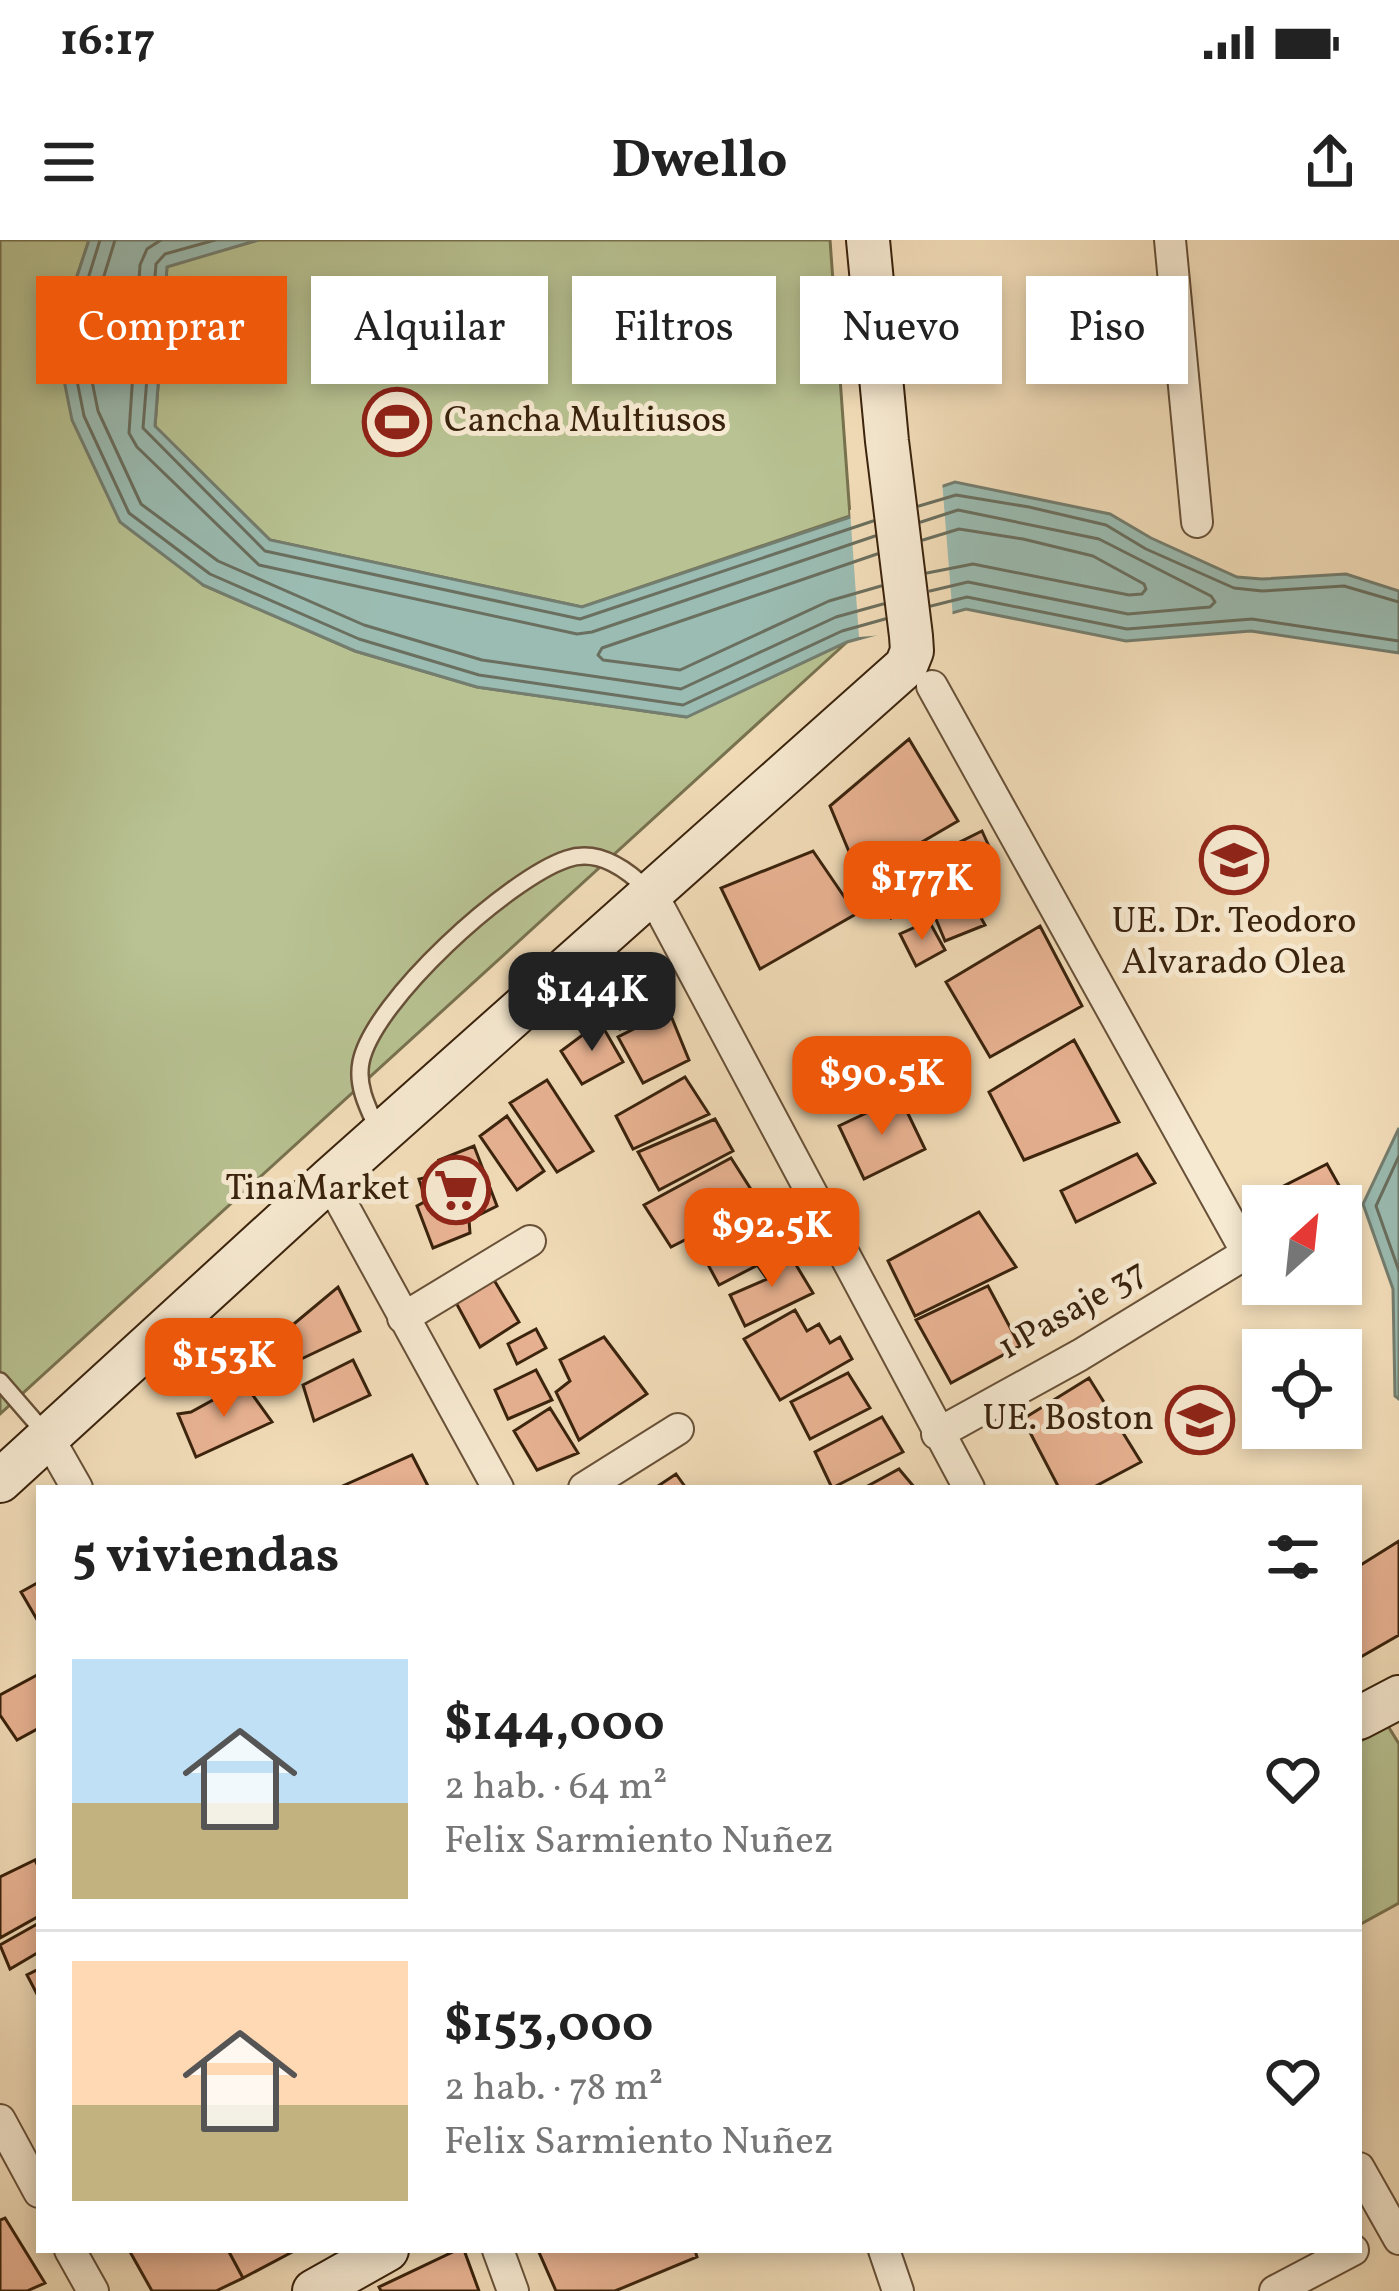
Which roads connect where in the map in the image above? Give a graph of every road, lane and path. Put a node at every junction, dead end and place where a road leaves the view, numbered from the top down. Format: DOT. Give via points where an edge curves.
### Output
graph roads {
  1 [pos="868,240"];
  2 [pos="1170,240"];
  3 [pos="1197,522"];
  4 [pos="932,686"];
  5 [pos="652,894"];
  6 [pos="380,1135"];
  7 [pos="329,1180"];
  8 [pos="530,1241"];
  9 [pos="403,1318"];
  10 [pos="0,1381"];
  11 [pos="678,1429"];
  12 [pos="937,1434"];
  13 [pos="48,1437"];
  14 [pos="0,1481"];
  15 [pos="75,1485"];
  16 [pos="496,1485"];
  17 [pos="589,1485"];
  18 [pos="967,1485"];
  19 [pos="1399,1697"];
  20 [pos="1362,1716"];
  21 [pos="0,2120"];
  22 [pos="1362,2173"];
  23 [pos="36,2186"];
  24 [pos="1397,2231"];
  25 [pos="1362,2246"];
  26 [pos="72,2253"];
  27 [pos="382,2253"];
  28 [pos="499,2253"];
  29 [pos="885,2253"];
  30 [pos="1347,2253"];
  31 [pos="93,2291"];
  32 [pos="314,2291"];
  33 [pos="513,2291"];
  34 [pos="898,2291"];
  35 [pos="1275,2291"];
  1 -- 5 [label="street" via="913,651 907,666"];
  2 -- 3 [label="street"];
  4 -- 12 [label="street, 1 Pasaje 37" via="1246,1253"];
  5 -- 6 [label="street"];
  5 -- 6 [label="lane" via="616,863 568,858 436,953 374,1025 362,1058 364,1099"];
  5 -- 12 [label="street"];
  6 -- 7 [label="street"];
  7 -- 9 [label="street"];
  7 -- 13 [label="street"];
  8 -- 9 [label="street"];
  9 -- 16 [label="street"];
  10 -- 13 [label="lane"];
  11 -- 17 [label="street"];
  12 -- 18 [label="street"];
  13 -- 14 [label="street"];
  13 -- 15 [label="street"];
  19 -- 20 [label="street"];
  21 -- 23 [label="street"];
  22 -- 24 [label="street"];
  24 -- 25 [label="street"];
  26 -- 31 [label="street"];
  27 -- 32 [label="street"];
  28 -- 33 [label="street"];
  29 -- 34 [label="street"];
  30 -- 35 [label="street"];
}
